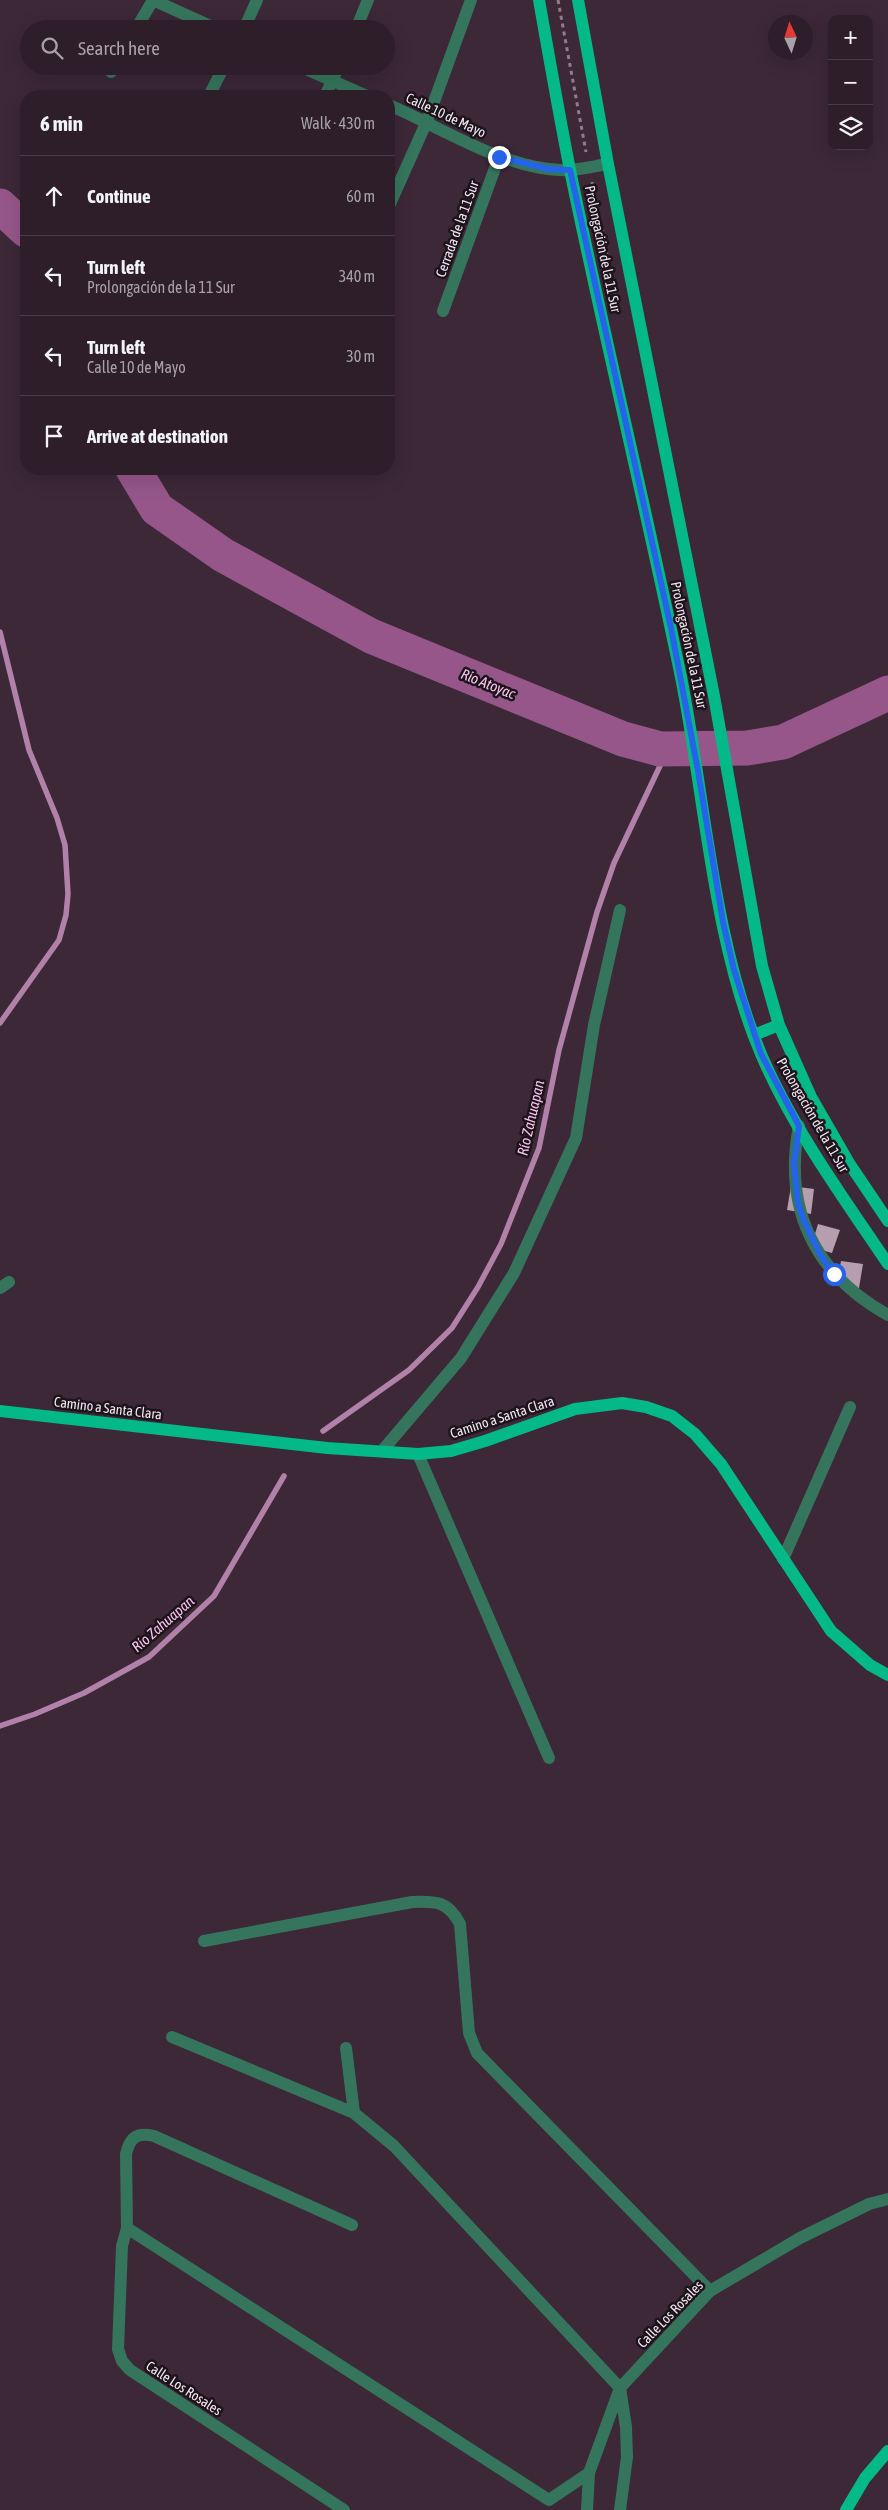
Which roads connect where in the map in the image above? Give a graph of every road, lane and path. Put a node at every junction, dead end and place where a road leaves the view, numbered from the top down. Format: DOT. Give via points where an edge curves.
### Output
graph roads {
  1 [pos="153,0"];
  2 [pos="257,0"];
  3 [pos="368,0"];
  4 [pos="472,0"];
  5 [pos="539,0"];
  6 [pos="578,0"];
  7 [pos="141,20"];
  8 [pos="196,20"];
  9 [pos="248,20"];
  10 [pos="360,20"];
  11 [pos="220,75"];
  12 [pos="318,75"];
  13 [pos="335,75"];
  14 [pos="332,82"];
  15 [pos="212,90"];
  16 [pos="328,90"];
  17 [pos="352,90"];
  18 [pos="395,108"];
  19 [pos="427,121"];
  20 [pos="499,157"];
  21 [pos="608,164"];
  22 [pos="570,170"];
  23 [pos="395,193"];
  24 [pos="443,311"];
  25 [pos="620,910"];
  26 [pos="779,1025"];
  27 [pos="754,1035"];
  28 [pos="799,1126"];
  29 [pos="888,1221"];
  30 [pos="888,1264"];
  31 [pos="888,1315"];
  32 [pos="850,1407"];
  33 [pos="0,1411"];
  34 [pos="382,1452"];
  35 [pos="418,1454"];
  36 [pos="783,1559"];
  37 [pos="888,1675"];
  38 [pos="549,1758"];
  39 [pos="204,1941"];
  40 [pos="172,2037"];
  41 [pos="346,2048"];
  42 [pos="354,2113"];
  43 [pos="888,2199"];
  44 [pos="352,2224"];
  45 [pos="127,2228"];
  46 [pos="710,2291"];
  47 [pos="620,2388"];
  48 [pos="888,2451"];
  49 [pos="589,2473"];
  50 [pos="545,2505"];
  51 [pos="344,2510"];
  52 [pos="586,2510"];
  53 [pos="620,2510"];
  54 [pos="846,2510"];
  1 -- 7 [label="street"];
  1 -- 8 [label="street"];
  2 -- 9 [label="street"];
  3 -- 10 [label="street"];
  4 -- 19 [label="street"];
  5 -- 22 [label="main road, Prolongación de la 11 Sur"];
  6 -- 21 [label="main road, Prolongación de la 11 Sur"];
  11 -- 15 [label="street"];
  12 -- 14 [label="street"];
  13 -- 14 [label="street"];
  14 -- 16 [label="street"];
  14 -- 17 [label="street"];
  18 -- 19 [label="street, Calle 10 de Mayo"];
  19 -- 20 [label="street, Calle 10 de Mayo"];
  19 -- 23 [label="street"];
  20 -- 22 [label="street, Calle 10 de Mayo" via="549,169"];
  20 -- 24 [label="street, Cerrada de la 11 Sur"];
  21 -- 22 [label="street, Calle 10 de Mayo"];
  21 -- 26 [label="main road, Prolongación de la 11 Sur" via="740,835 762,966"];
  22 -- 27 [label="main road, Prolongación de la 11 Sur" via="685,700 723,922"];
  25 -- 34 [label="street" via="594,1025 576,1138 514,1273 462,1358"];
  26 -- 27 [label="main road"];
  26 -- 29 [label="main road, Prolongación de la 11 Sur" via="811,1097 849,1163"];
  27 -- 28 [label="main road, Prolongación de la 11 Sur" via="781,1096"];
  28 -- 30 [label="main road, Prolongación de la 11 Sur"];
  28 -- 31 [label="street" via="795,1184 811,1240 834,1274 850,1290"];
  32 -- 36 [label="street"];
  33 -- 34 [label="main road, Camino a Santa Clara"];
  34 -- 35 [label="main road, Camino a Santa Clara"];
  35 -- 36 [label="main road, Camino a Santa Clara" via="485,1441 575,1409 622,1403 646,1407 672,1416 695,1434 721,1464"];
  35 -- 38 [label="street"];
  36 -- 37 [label="main road, Camino a Santa Clara" via="831,1631 870,1665"];
  39 -- 46 [label="street" via="412,1902 442,1904 454,1913 460,1924 469,2033 477,2053"];
  40 -- 42 [label="street"];
  41 -- 42 [label="street"];
  42 -- 47 [label="street" via="394,2146"];
  43 -- 46 [label="street, Calle Los Rosales" via="868,2204 800,2238"];
  44 -- 45 [label="street, Calle Los Rosales" via="142,2133 133,2137 126,2154"];
  45 -- 50 [label="street"];
  45 -- 51 [label="street, Calle Los Rosales" via="122,2246 118,2349 122,2361 130,2370"];
  46 -- 47 [label="street, Calle Los Rosales"];
  47 -- 49 [label="street, Calle Los Rosales"];
  47 -- 53 [label="street" via="627,2457"];
  48 -- 54 [label="main road"];
  49 -- 50 [label="street"];
  49 -- 52 [label="street, Calle Los Rosales"];
}
